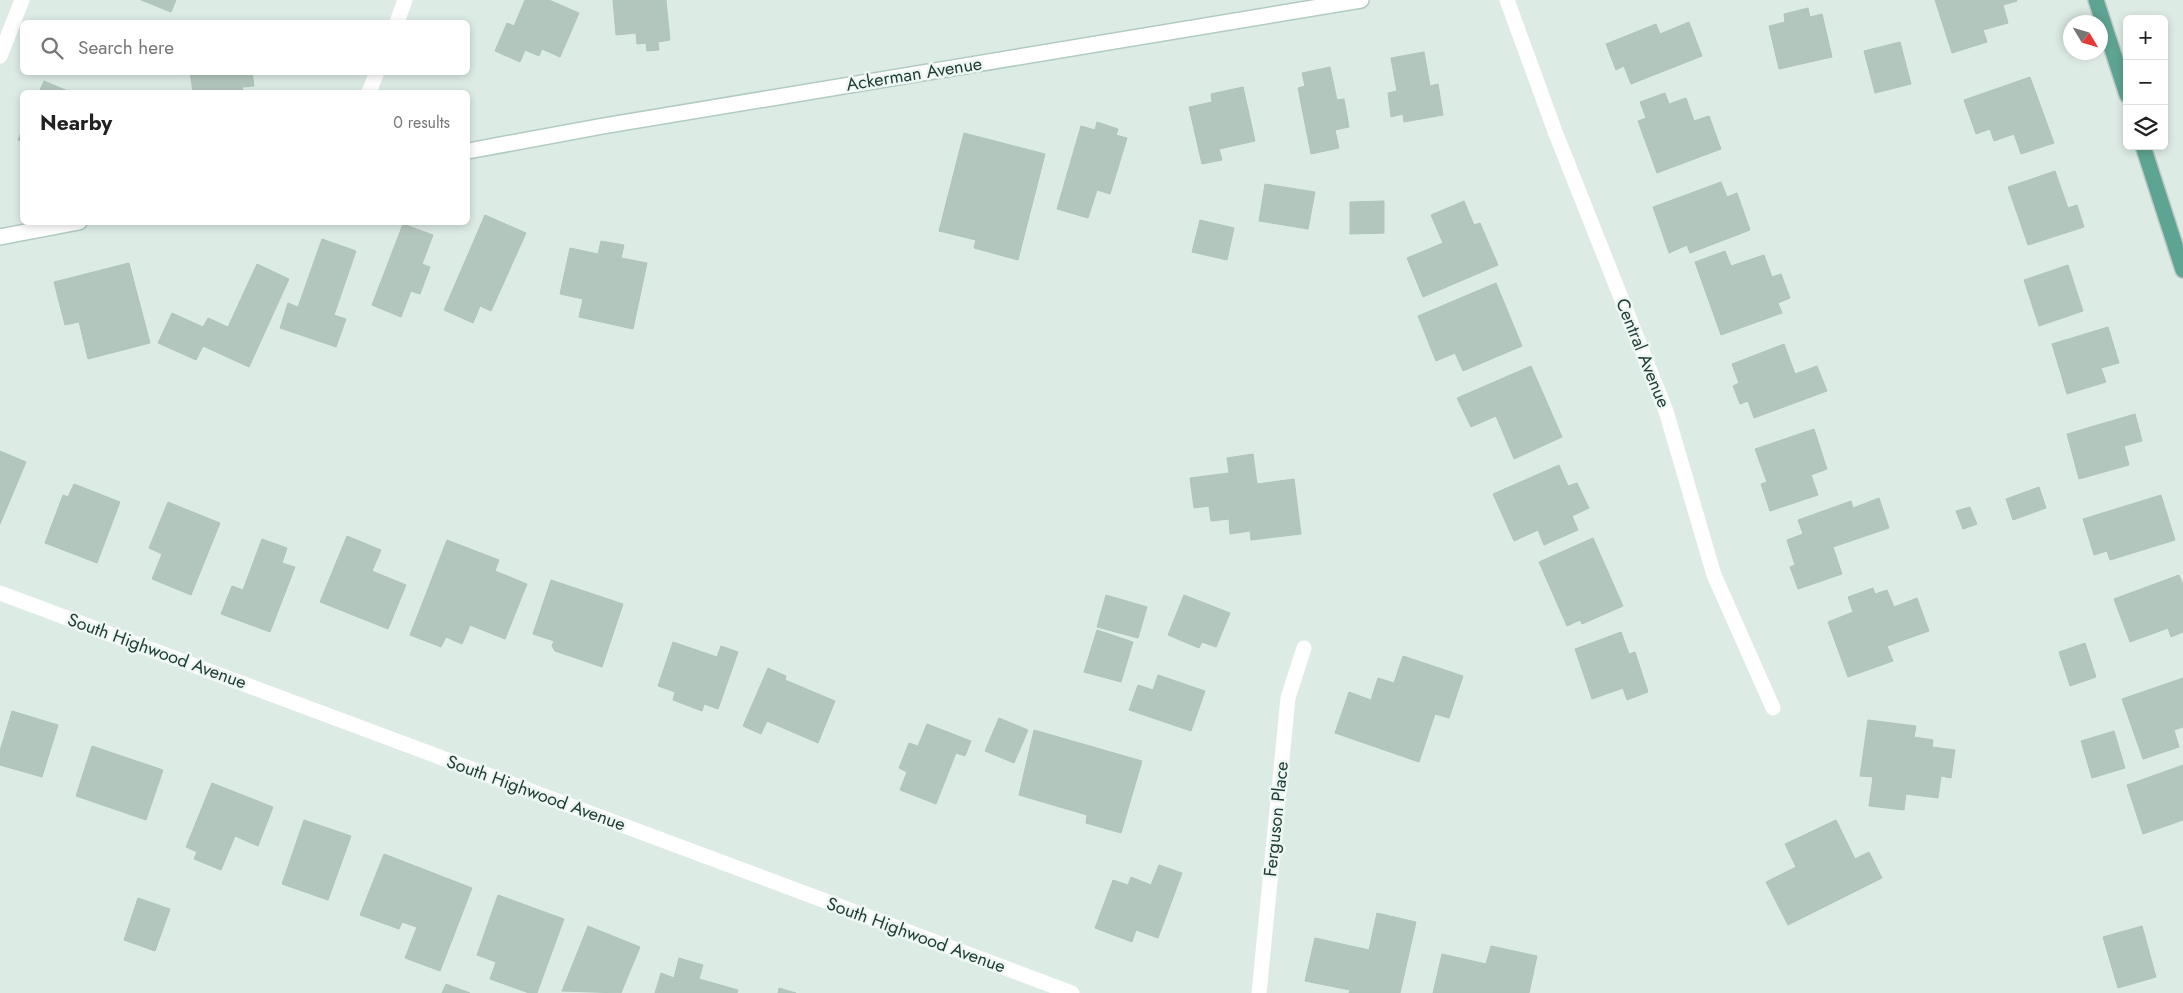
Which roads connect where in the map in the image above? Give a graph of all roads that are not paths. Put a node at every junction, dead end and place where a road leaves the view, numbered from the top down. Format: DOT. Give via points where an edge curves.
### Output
graph roads {
  1 [pos="22,0"];
  2 [pos="405,0"];
  3 [pos="1361,0"];
  4 [pos="1507,0"];
  5 [pos="2096,0"];
  6 [pos="397,20"];
  7 [pos="0,56"];
  8 [pos="376,75"];
  9 [pos="2123,84"];
  10 [pos="370,90"];
  11 [pos="2144,150"];
  12 [pos="470,151"];
  13 [pos="63,225"];
  14 [pos="0,237"];
  15 [pos="2183,270"];
  16 [pos="0,593"];
  17 [pos="1304,648"];
  18 [pos="1773,708"];
  19 [pos="1072,993"];
  20 [pos="1258,993"];
  1 -- 7 [label="street"];
  2 -- 6 [label="street"];
  3 -- 12 [label="street, Ackerman Avenue"];
  4 -- 18 [label="street, Central Avenue" via="1556,134 1666,411 1714,575"];
  5 -- 9 [label="main road"];
  8 -- 10 [label="street"];
  11 -- 15 [label="main road"];
  13 -- 14 [label="street"];
  16 -- 19 [label="street, South Highwood Avenue"];
  17 -- 20 [label="street, Ferguson Place" via="1288,698"];
}
